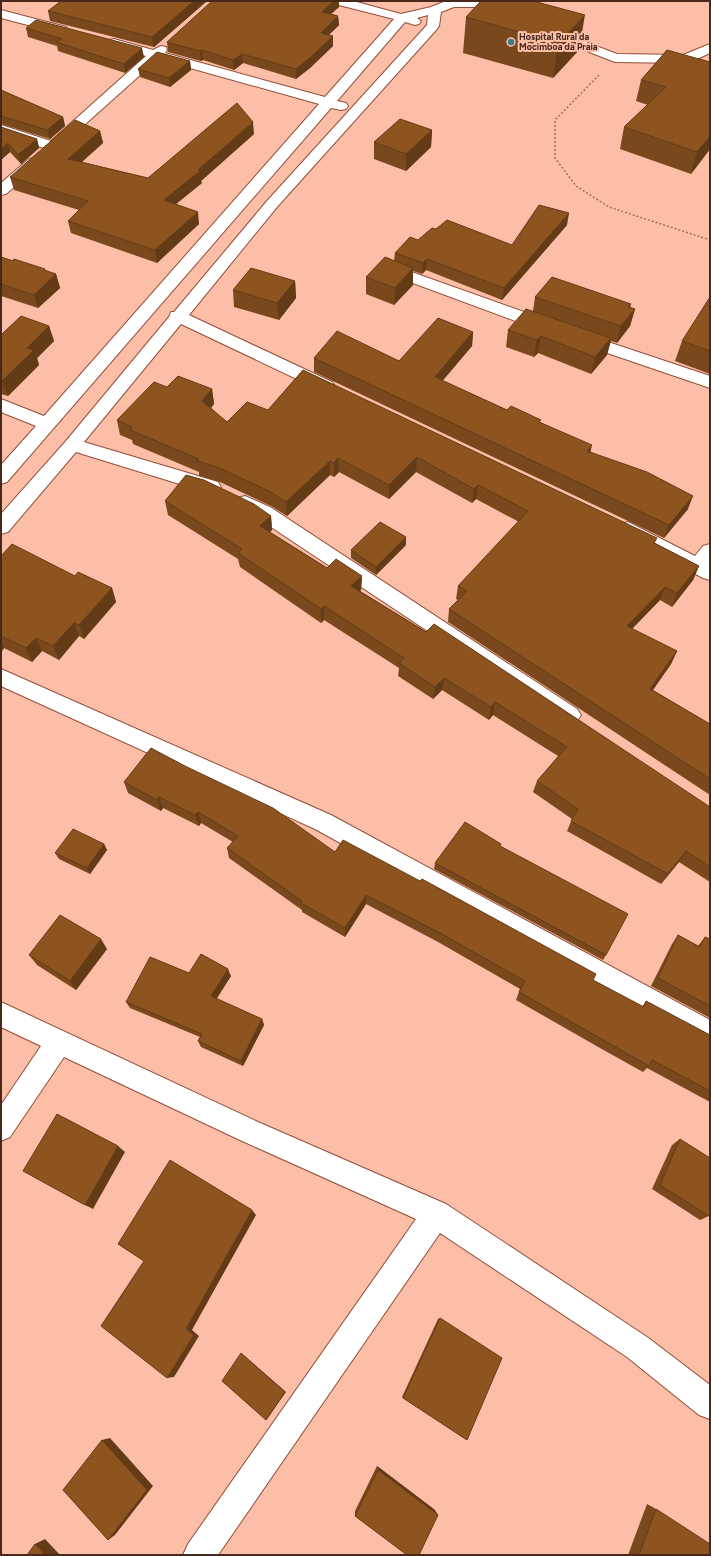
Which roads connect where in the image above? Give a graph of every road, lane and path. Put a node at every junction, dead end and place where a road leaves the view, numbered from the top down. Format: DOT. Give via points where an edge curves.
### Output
graph roads {
  1 [pos="339,1"];
  2 [pos="480,1"];
  3 [pos="435,10"];
  4 [pos="1,14"];
  5 [pos="474,15"];
  6 [pos="403,17"];
  7 [pos="433,26"];
  8 [pos="542,30"];
  9 [pos="72,32"];
  10 [pos="102,40"];
  11 [pos="168,44"];
  12 [pos="710,48"];
  13 [pos="156,54"];
  14 [pos="615,58"];
  15 [pos="685,59"];
  16 [pos="710,67"];
  17 [pos="328,103"];
  18 [pos="356,110"];
  19 [pos="1,129"];
  20 [pos="52,146"];
  21 [pos="1,191"];
  22 [pos="710,240"];
  23 [pos="389,269"];
  24 [pos="177,316"];
  25 [pos="710,382"];
  26 [pos="344,395"];
  27 [pos="1,405"];
  28 [pos="48,424"];
  29 [pos="72,445"];
  30 [pos="1,478"];
  31 [pos="611,521"];
  32 [pos="1,526"];
  33 [pos="710,551"];
  34 [pos="704,569"];
  35 [pos="1,677"];
  36 [pos="586,725"];
  37 [pos="1,1014"];
  38 [pos="710,1034"];
  39 [pos="59,1041"];
  40 [pos="1,1128"];
  41 [pos="436,1214"];
  42 [pos="710,1404"];
  43 [pos="199,1555"];
  1 -- 6 [label="street"];
  2 -- 3 [label="street" via="481,3 452,3"];
  3 -- 5 [label="street"];
  3 -- 6 [label="street"];
  3 -- 7 [label="street"];
  4 -- 9 [label="street"];
  6 -- 7 [label="street"];
  6 -- 17 [label="street"];
  7 -- 18 [label="street"];
  8 -- 14 [label="street"];
  10 -- 13 [label="street"];
  11 -- 13 [label="street"];
  12 -- 15 [label="street"];
  13 -- 17 [label="street"];
  13 -- 20 [label="street"];
  14 -- 15 [label="street"];
  14 -- 22 [label="path" via="555,120 555,158 576,186 609,207"];
  15 -- 16 [label="street"];
  17 -- 18 [label="street"];
  17 -- 28 [label="street"];
  18 -- 24 [label="street"];
  19 -- 20 [label="street"];
  20 -- 21 [label="street"];
  23 -- 25 [label="street"];
  24 -- 26 [label="street"];
  24 -- 29 [label="street"];
  27 -- 28 [label="street"];
  28 -- 30 [label="street"];
  29 -- 32 [label="street"];
  29 -- 36 [label="street" via="213,488 262,512"];
  31 -- 34 [label="street"];
  33 -- 34 [label="street"];
  35 -- 38 [label="street" via="323,822"];
  37 -- 39 [label="street"];
  39 -- 40 [label="street"];
  39 -- 41 [label="street" via="249,1131"];
  41 -- 42 [label="street" via="637,1347"];
  41 -- 43 [label="street"];
}
